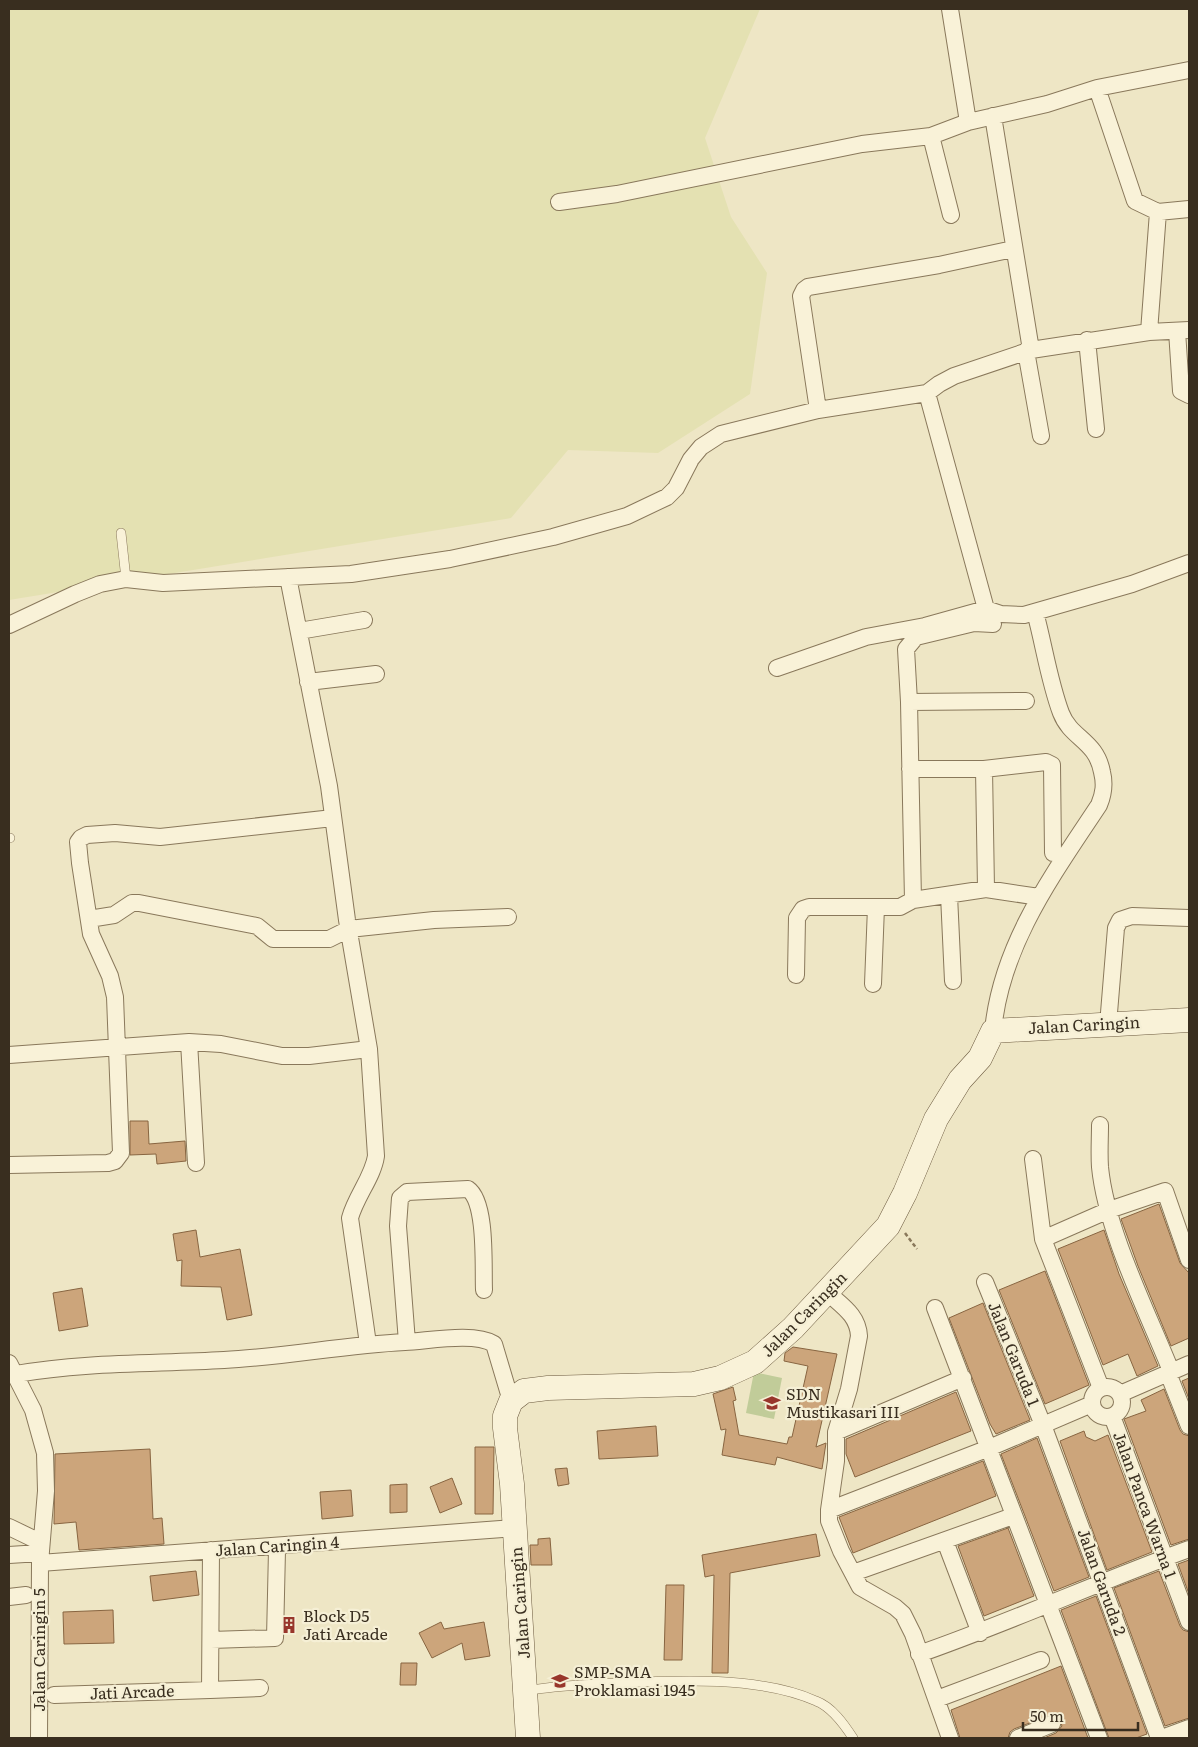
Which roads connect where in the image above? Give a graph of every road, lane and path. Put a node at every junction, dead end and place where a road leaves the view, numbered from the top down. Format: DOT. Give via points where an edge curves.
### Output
graph roads {
  1 [pos="950,9"];
  2 [pos="1189,70"];
  3 [pos="1097,88"];
  4 [pos="993,116"];
  5 [pos="968,122"];
  6 [pos="931,136"];
  7 [pos="559,202"];
  8 [pos="1189,209"];
  9 [pos="1158,212"];
  10 [pos="951,215"];
  11 [pos="1013,249"];
  12 [pos="1183,330"];
  13 [pos="1149,332"];
  14 [pos="1087,340"];
  15 [pos="1029,351"];
  16 [pos="927,393"];
  17 [pos="1189,395"];
  18 [pos="818,410"];
  19 [pos="1096,429"];
  20 [pos="1041,436"];
  21 [pos="121,533"];
  22 [pos="1189,563"];
  23 [pos="288,577"];
  24 [pos="126,579"];
  25 [pos="1035,612"];
  26 [pos="989,616"];
  27 [pos="364,620"];
  28 [pos="9,625"];
  29 [pos="299,631"];
  30 [pos="777,668"];
  31 [pos="376,674"];
  32 [pos="308,682"];
  33 [pos="1026,701"];
  34 [pos="910,702"];
  35 [pos="910,769"];
  36 [pos="984,769"];
  37 [pos="333,818"];
  38 [pos="1053,853"];
  39 [pos="986,889"];
  40 [pos="949,895"];
  41 [pos="1038,897"];
  42 [pos="913,900"];
  43 [pos="876,907"];
  44 [pos="508,917"];
  45 [pos="1189,918"];
  46 [pos="88,919"];
  47 [pos="349,928"];
  48 [pos="796,976"];
  49 [pos="953,981"];
  50 [pos="874,984"];
  51 [pos="1189,1020"];
  52 [pos="1108,1025"];
  53 [pos="993,1032"];
  54 [pos="189,1042"];
  55 [pos="116,1047"];
  56 [pos="369,1048"];
  57 [pos="9,1055"];
  58 [pos="1100,1125"];
  59 [pos="1033,1159"];
  60 [pos="196,1163"];
  61 [pos="9,1165"];
  62 [pos="1109,1210"];
  63 [pos="1043,1239"];
  64 [pos="1189,1260"];
  65 [pos="985,1282"];
  66 [pos="484,1290"];
  67 [pos="827,1292"];
  68 [pos="935,1308"];
  69 [pos="407,1342"];
  70 [pos="368,1344"];
  71 [pos="1189,1364"];
  72 [pos="12,1368"];
  73 [pos="1170,1372"];
  74 [pos="963,1378"];
  75 [pos="1101,1388"];
  76 [pos="1120,1394"];
  77 [pos="511,1401"];
  78 [pos="1092,1404"];
  79 [pos="1112,1416"];
  80 [pos="1043,1425"];
  81 [pos="1189,1426"];
  82 [pos="836,1432"];
  83 [pos="989,1448"];
  84 [pos="828,1510"];
  85 [pos="1013,1516"];
  86 [pos="9,1527"];
  87 [pos="515,1528"];
  88 [pos="945,1541"];
  89 [pos="1189,1549"];
  90 [pos="211,1550"];
  91 [pos="277,1550"];
  92 [pos="40,1553"];
  93 [pos="9,1555"];
  94 [pos="1164,1558"];
  95 [pos="853,1573"];
  96 [pos="1102,1582"];
  97 [pos="26,1595"];
  98 [pos="9,1597"];
  99 [pos="1048,1605"];
  100 [pos="1189,1622"];
  101 [pos="980,1633"];
  102 [pos="211,1640"];
  103 [pos="920,1654"];
  104 [pos="1041,1660"];
  105 [pos="260,1688"];
  106 [pos="210,1690"];
  107 [pos="526,1691"];
  108 [pos="54,1695"];
  109 [pos="937,1699"];
  110 [pos="1052,1724"];
  111 [pos="1189,1728"];
  112 [pos="39,1738"];
  113 [pos="528,1738"];
  114 [pos="853,1738"];
  115 [pos="950,1738"];
  116 [pos="1018,1738"];
  117 [pos="1099,1738"];
  118 [pos="1161,1738"];
  1 -- 5 [label="street"];
  2 -- 3 [label="street"];
  3 -- 4 [label="street"];
  3 -- 9 [label="street" via="1135,201"];
  4 -- 5 [label="street"];
  4 -- 11 [label="street"];
  5 -- 6 [label="street"];
  6 -- 7 [label="street" via="862,144 617,194"];
  6 -- 10 [label="street"];
  8 -- 9 [label="street"];
  9 -- 13 [label="street"];
  11 -- 15 [label="street"];
  11 -- 18 [label="street" via="804,290 801,296"];
  12 -- 13 [label="street"];
  12 -- 17 [label="street" via="1181,391"];
  13 -- 14 [label="street"];
  14 -- 15 [label="street"];
  14 -- 19 [label="street"];
  15 -- 16 [label="street" via="954,376"];
  15 -- 20 [label="street"];
  16 -- 18 [label="street"];
  16 -- 26 [label="street"];
  18 -- 23 [label="street" via="738,428 712,438 691,459 676,488 667,497 595,526 396,569"];
  21 -- 24 [label="lane"];
  22 -- 25 [label="street" via="1132,584"];
  23 -- 24 [label="street" via="163,583"];
  23 -- 29 [label="street"];
  24 -- 28 [label="street" via="100,584"];
  25 -- 26 [label="street"];
  25 -- 41 [label="street" via="1061,712 1069,727 1094,749 1104,784 1099,805"];
  26 -- 30 [label="street" via="866,638"];
  26 -- 34 [label="street" via="974,623 916,637 906,649"];
  27 -- 29 [label="street"];
  29 -- 32 [label="street"];
  31 -- 32 [label="street"];
  32 -- 37 [label="street"];
  33 -- 34 [label="street"];
  34 -- 35 [label="street"];
  35 -- 36 [label="street"];
  35 -- 42 [label="street"];
  36 -- 38 [label="street" via="1046,762 1052,765"];
  36 -- 39 [label="street"];
  37 -- 46 [label="street" via="160,837 87,835 78,842"];
  37 -- 47 [label="street"];
  39 -- 40 [label="street"];
  39 -- 41 [label="street"];
  40 -- 42 [label="street"];
  40 -- 49 [label="street"];
  41 -- 53 [label="street" via="1001,982"];
  42 -- 43 [label="street" via="900,907"];
  43 -- 48 [label="street" via="803,909 797,918"];
  43 -- 50 [label="street"];
  44 -- 47 [label="street"];
  45 -- 52 [label="street" via="1132,916 1120,920 1116,928"];
  46 -- 47 [label="street" via="114,916 135,902 257,926 273,939 329,939"];
  46 -- 55 [label="street" via="115,997"];
  47 -- 56 [label="street"];
  51 -- 52 [label="street, Jalan Caringin"];
  52 -- 53 [label="street, Jalan Caringin"];
  53 -- 67 [label="street, Jalan Caringin" via="980,1058 949,1096 936,1119 906,1193 888,1226"];
  54 -- 55 [label="street"];
  54 -- 56 [label="street" via="221,1044 282,1056"];
  54 -- 60 [label="street"];
  55 -- 57 [label="street"];
  55 -- 61 [label="street" via="119,1158 108,1163"];
  56 -- 70 [label="street" via="375,1167 355,1201 350,1218"];
  58 -- 62 [label="street" via="1100,1167"];
  59 -- 63 [label="street"];
  62 -- 63 [label="street"];
  62 -- 64 [label="street" via="1165,1191"];
  62 -- 73 [label="street"];
  63 -- 75 [label="street"];
  65 -- 80 [label="street, Jalan Garuda 1"];
  66 -- 69 [label="street" via="480,1214 473,1193 468,1189 406,1192 400,1198 398,1226"];
  67 -- 77 [label="street, Jalan Caringin" via="755,1362 720,1378 694,1384 548,1388 524,1391"];
  67 -- 82 [label="street" via="856,1320 859,1336 849,1389"];
  68 -- 74 [label="street"];
  69 -- 70 [label="street"];
  69 -- 77 [label="street" via="487,1340 497,1350"];
  70 -- 72 [label="street" via="226,1360"];
  71 -- 73 [label="street"];
  72 -- 92 [label="street, Jalan Caringin 5" via="33,1410 45,1453 46,1491"];
  73 -- 76 [label="street"];
  73 -- 81 [label="street"];
  74 -- 82 [label="street"];
  74 -- 83 [label="street"];
  75 -- 76 [label="street" via="1113,1388"];
  75 -- 78 [label="street" via="1094,1395"];
  76 -- 79 [label="street" via="1121,1407"];
  77 -- 87 [label="street, Jalan Caringin" via="505,1416"];
  78 -- 79 [label="street" via="1097,1413"];
  78 -- 80 [label="street"];
  79 -- 94 [label="street, Jalan Panca Warna 1"];
  80 -- 83 [label="street"];
  80 -- 96 [label="street, Jalan Garuda 2"];
  82 -- 84 [label="street" via="836,1461"];
  83 -- 84 [label="street"];
  83 -- 85 [label="street"];
  84 -- 95 [label="street" via="832,1532"];
  85 -- 88 [label="street"];
  85 -- 99 [label="street"];
  86 -- 92 [label="street"];
  87 -- 90 [label="street, Jalan Caringin 4"];
  87 -- 107 [label="street, Jalan Caringin"];
  88 -- 95 [label="street"];
  88 -- 101 [label="street"];
  89 -- 94 [label="street"];
  90 -- 92 [label="street, Jalan Caringin 4"];
  90 -- 102 [label="street"];
  91 -- 102 [label="street" via="275,1638"];
  92 -- 93 [label="street, Jalan Caringin 4"];
  92 -- 112 [label="street, Jalan Caringin 5"];
  94 -- 96 [label="street"];
  94 -- 100 [label="street, Jalan Panca Warna 1"];
  95 -- 103 [label="street" via="860,1587 903,1614"];
  96 -- 99 [label="street"];
  96 -- 118 [label="street, Jalan Garuda 2"];
  97 -- 98 [label="street"];
  99 -- 101 [label="street"];
  99 -- 117 [label="street"];
  101 -- 103 [label="street"];
  102 -- 106 [label="street"];
  103 -- 109 [label="street"];
  104 -- 109 [label="street"];
  105 -- 106 [label="street, Jati Arcade"];
  106 -- 108 [label="street, Jati Arcade"];
  107 -- 113 [label="street, Jalan Caringin"];
  107 -- 114 [label="lane" via="685,1680 734,1683 817,1701 839,1719"];
  109 -- 115 [label="street"];
  110 -- 116 [label="street"];
  111 -- 118 [label="street"];
}
